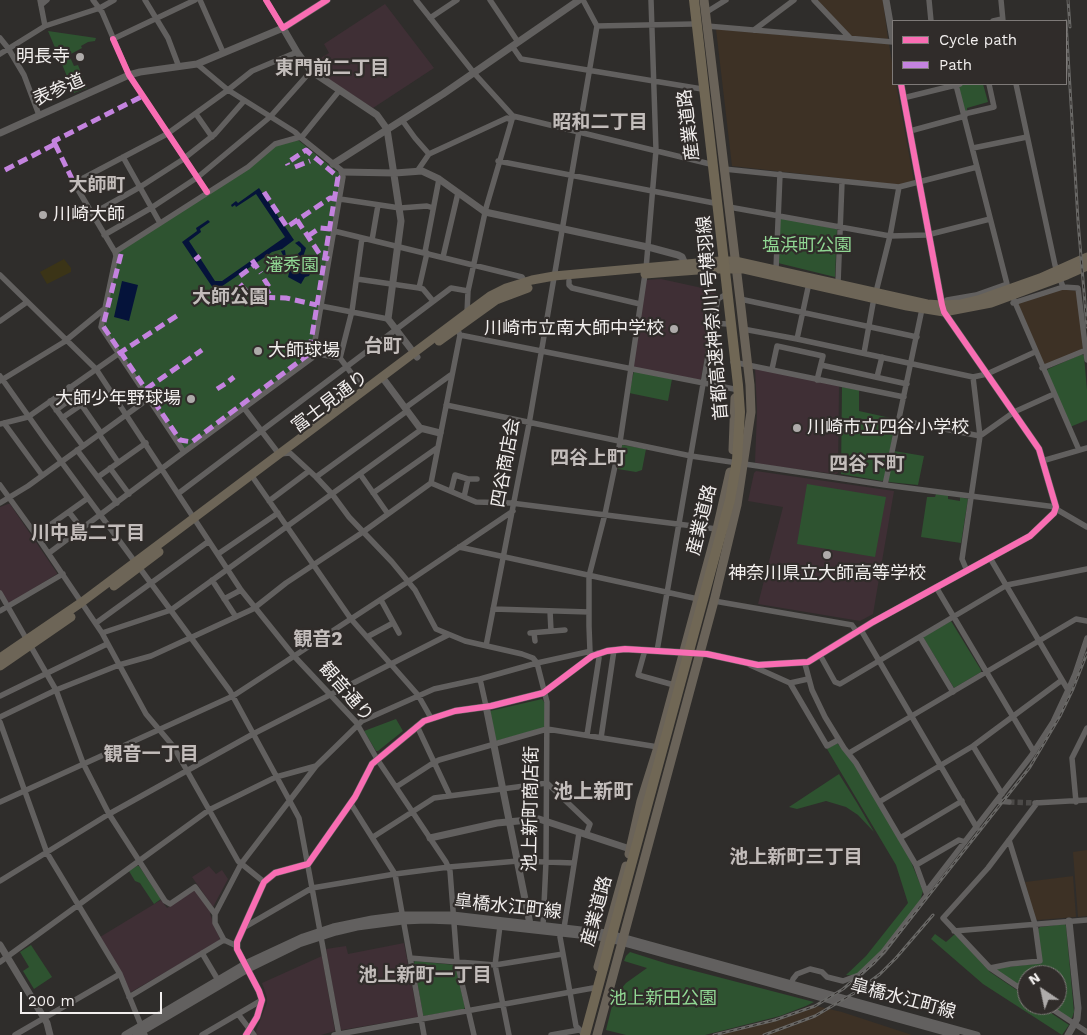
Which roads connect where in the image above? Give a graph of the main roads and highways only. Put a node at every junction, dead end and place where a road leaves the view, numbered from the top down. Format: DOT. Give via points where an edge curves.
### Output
graph roads {
  1 [pos="690,0"];
  2 [pos="694,0"];
  3 [pos="702,0"];
  4 [pos="1087,257"];
  5 [pos="720,265"];
  6 [pos="736,265"];
  7 [pos="1087,266"];
  8 [pos="645,271"];
  9 [pos="554,279"];
  10 [pos="1005,291"];
  11 [pos="875,295"];
  12 [pos="943,309"];
  13 [pos="415,355"];
  14 [pos="383,379"];
  15 [pos="196,520"];
  16 [pos="29,642"];
  17 [pos="0,658"];
  18 [pos="0,666"];
  19 [pos="584,1033"];
  20 [pos="596,1035"];
  1 -- 5 [label="main road, 産業道路"];
  2 -- 19 [label="highway, 首都高速神奈川1号横羽線" via="738,385 737,460 728,509"];
  3 -- 6 [label="main road, 産業道路"];
  3 -- 19 [label="highway, 首都高速神奈川1号横羽線" via="744,384 744,454 736,502"];
  4 -- 10 [label="highway"];
  5 -- 6 [label="highway"];
  5 -- 8 [label="highway, 富士見通り"];
  5 -- 8 [label="highway, 富士見通り" via="685,264"];
  5 -- 19 [label="main road, 産業道路" via="734,388 732,463 717,529 606,935"];
  6 -- 11 [label="highway"];
  6 -- 11 [label="highway" via="776,269"];
  6 -- 20 [label="main road, 産業道路" via="751,412 737,505 700,654"];
  7 -- 10 [label="highway"];
  8 -- 9 [label="highway, 富士見通り"];
  8 -- 9 [label="highway, 富士見通り" via="569,281"];
  9 -- 13 [label="highway, 富士見通り" via="502,296 458,331"];
  9 -- 13 [label="highway, 富士見通り" via="525,282 498,292 467,312"];
  10 -- 12 [label="highway" via="979,306"];
  11 -- 12 [label="highway"];
  11 -- 12 [label="highway" via="922,309"];
  13 -- 14 [label="highway, 富士見通り"];
  14 -- 15 [label="highway, 富士見通り" via="290,453"];
  14 -- 15 [label="highway, 富士見通り" via="279,454"];
  15 -- 16 [label="highway, 富士見通り" via="84,605"];
  16 -- 17 [label="highway, 富士見通り"];
  16 -- 18 [label="highway, 富士見通り"];
}
